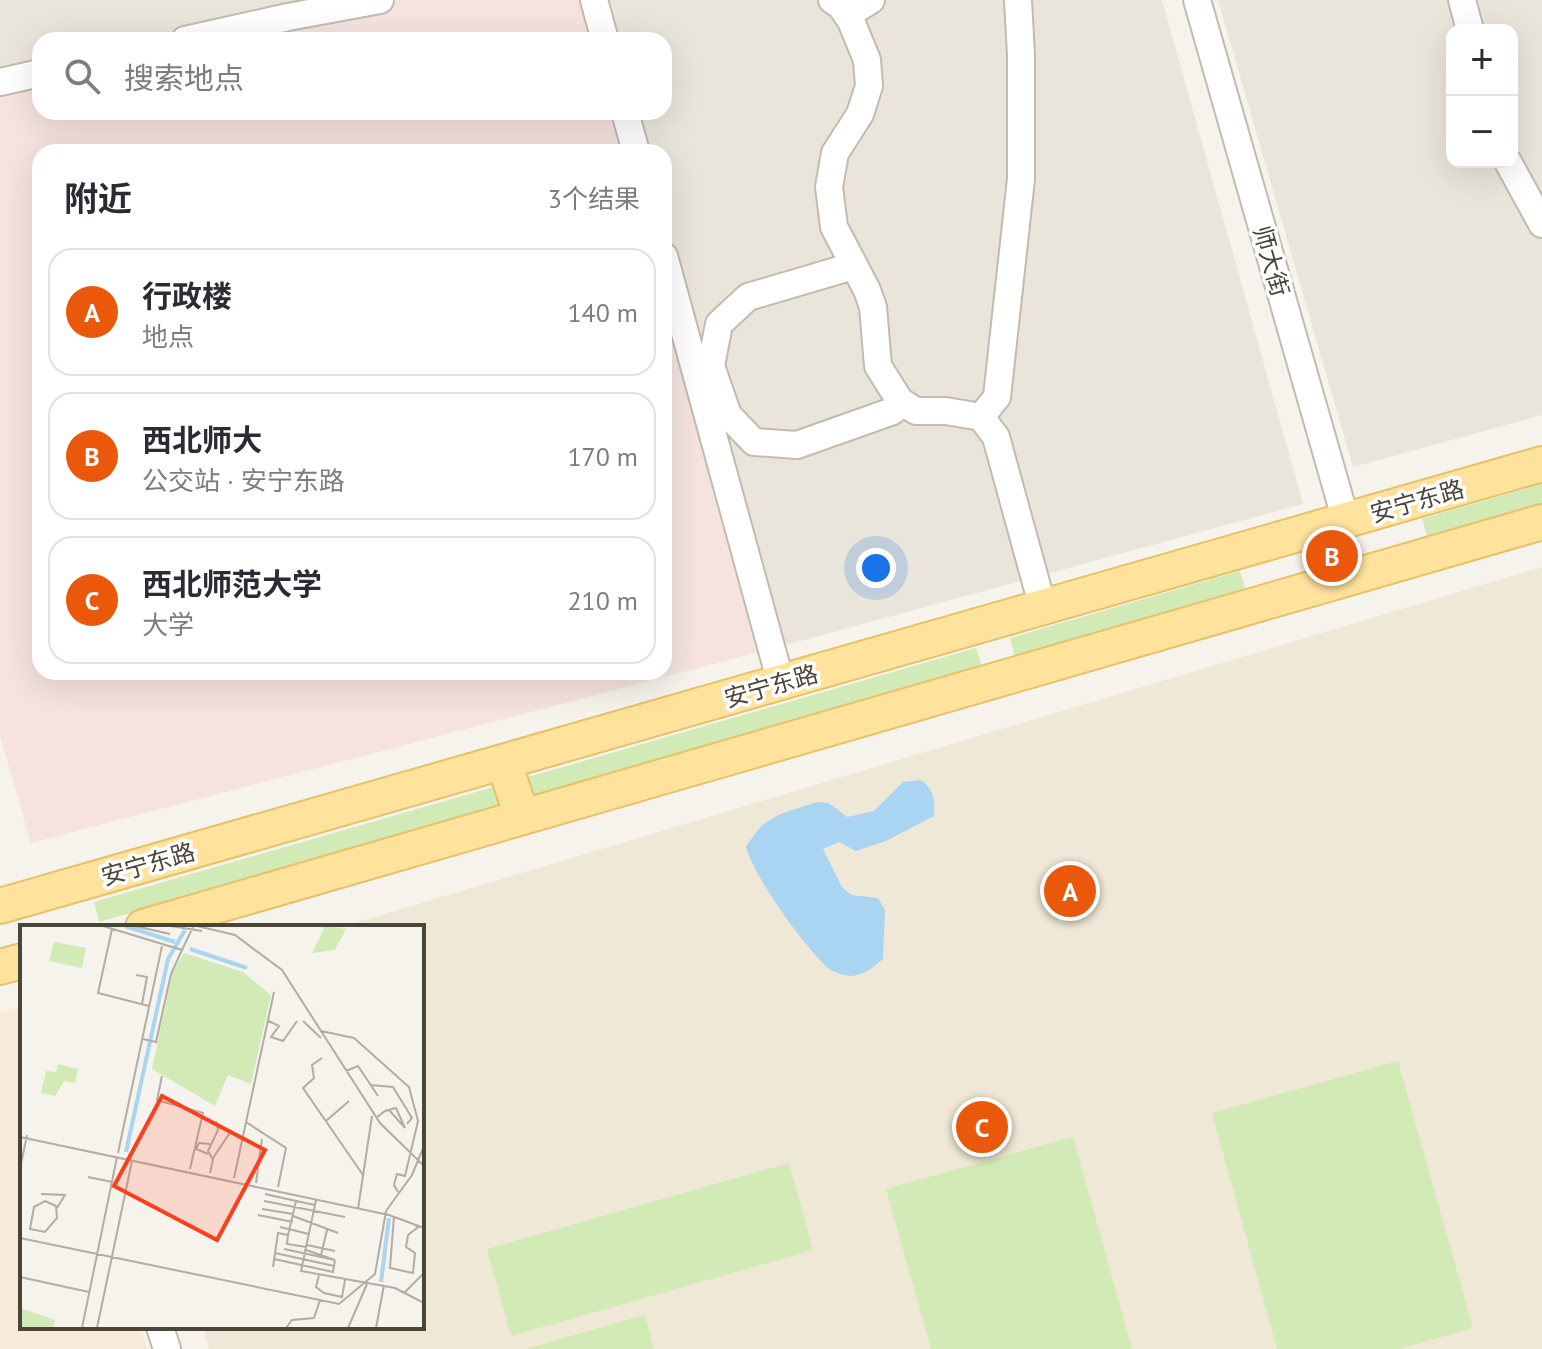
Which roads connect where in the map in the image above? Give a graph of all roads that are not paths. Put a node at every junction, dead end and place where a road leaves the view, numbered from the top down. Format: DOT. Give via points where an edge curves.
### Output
graph roads {
  1 [pos="380,0"];
  2 [pos="594,0"];
  3 [pos="871,0"];
  4 [pos="1018,0"];
  5 [pos="1197,0"];
  6 [pos="1462,0"];
  7 [pos="840,7"];
  8 [pos="1468,24"];
  9 [pos="224,32"];
  10 [pos="603,32"];
  11 [pos="32,75"];
  12 [pos="0,82"];
  13 [pos="627,120"];
  14 [pos="634,144"];
  15 [pos="1511,168"];
  16 [pos="1542,224"];
  17 [pos="853,266"];
  18 [pos="672,285"];
  19 [pos="900,401"];
  20 [pos="981,417"];
  21 [pos="1542,464"];
  22 [pos="1346,521"];
  23 [pos="1542,522"];
  24 [pos="1043,608"];
  25 [pos="781,683"];
  26 [pos="504,762"];
  27 [pos="522,817"];
  28 [pos="0,906"];
  29 [pos="150,925"];
  30 [pos="20,962"];
  31 [pos="0,967"];
  32 [pos="161,1329"];
  33 [pos="167,1349"];
  1 -- 9 [label="street"];
  2 -- 10 [label="street"];
  3 -- 7 [label="street"];
  4 -- 20 [label="street" via="1021,179 997,397"];
  5 -- 22 [label="street, 师大街"];
  6 -- 8 [label="street"];
  7 -- 17 [label="street" via="860,40 869,86 860,114 835,153 829,187 834,227"];
  11 -- 12 [label="street"];
  13 -- 14 [label="street"];
  15 -- 16 [label="street"];
  17 -- 19 [label="street" via="873,307 878,366"];
  17 -- 19 [label="street" via="748,297 719,324 711,366 728,415 754,442 797,445 893,411"];
  18 -- 25 [label="street"];
  19 -- 20 [label="street" via="916,411"];
  20 -- 24 [label="street" via="996,437"];
  21 -- 22 [label="main road, 安宁东路"];
  22 -- 24 [label="main road, 安宁东路"];
  23 -- 27 [label="main road"];
  24 -- 25 [label="main road, 安宁东路"];
  25 -- 26 [label="main road, 安宁东路"];
  26 -- 27 [label="main road"];
  26 -- 28 [label="main road, 安宁东路"];
  27 -- 29 [label="main road"];
  30 -- 31 [label="main road"];
  32 -- 33 [label="street"];
}
